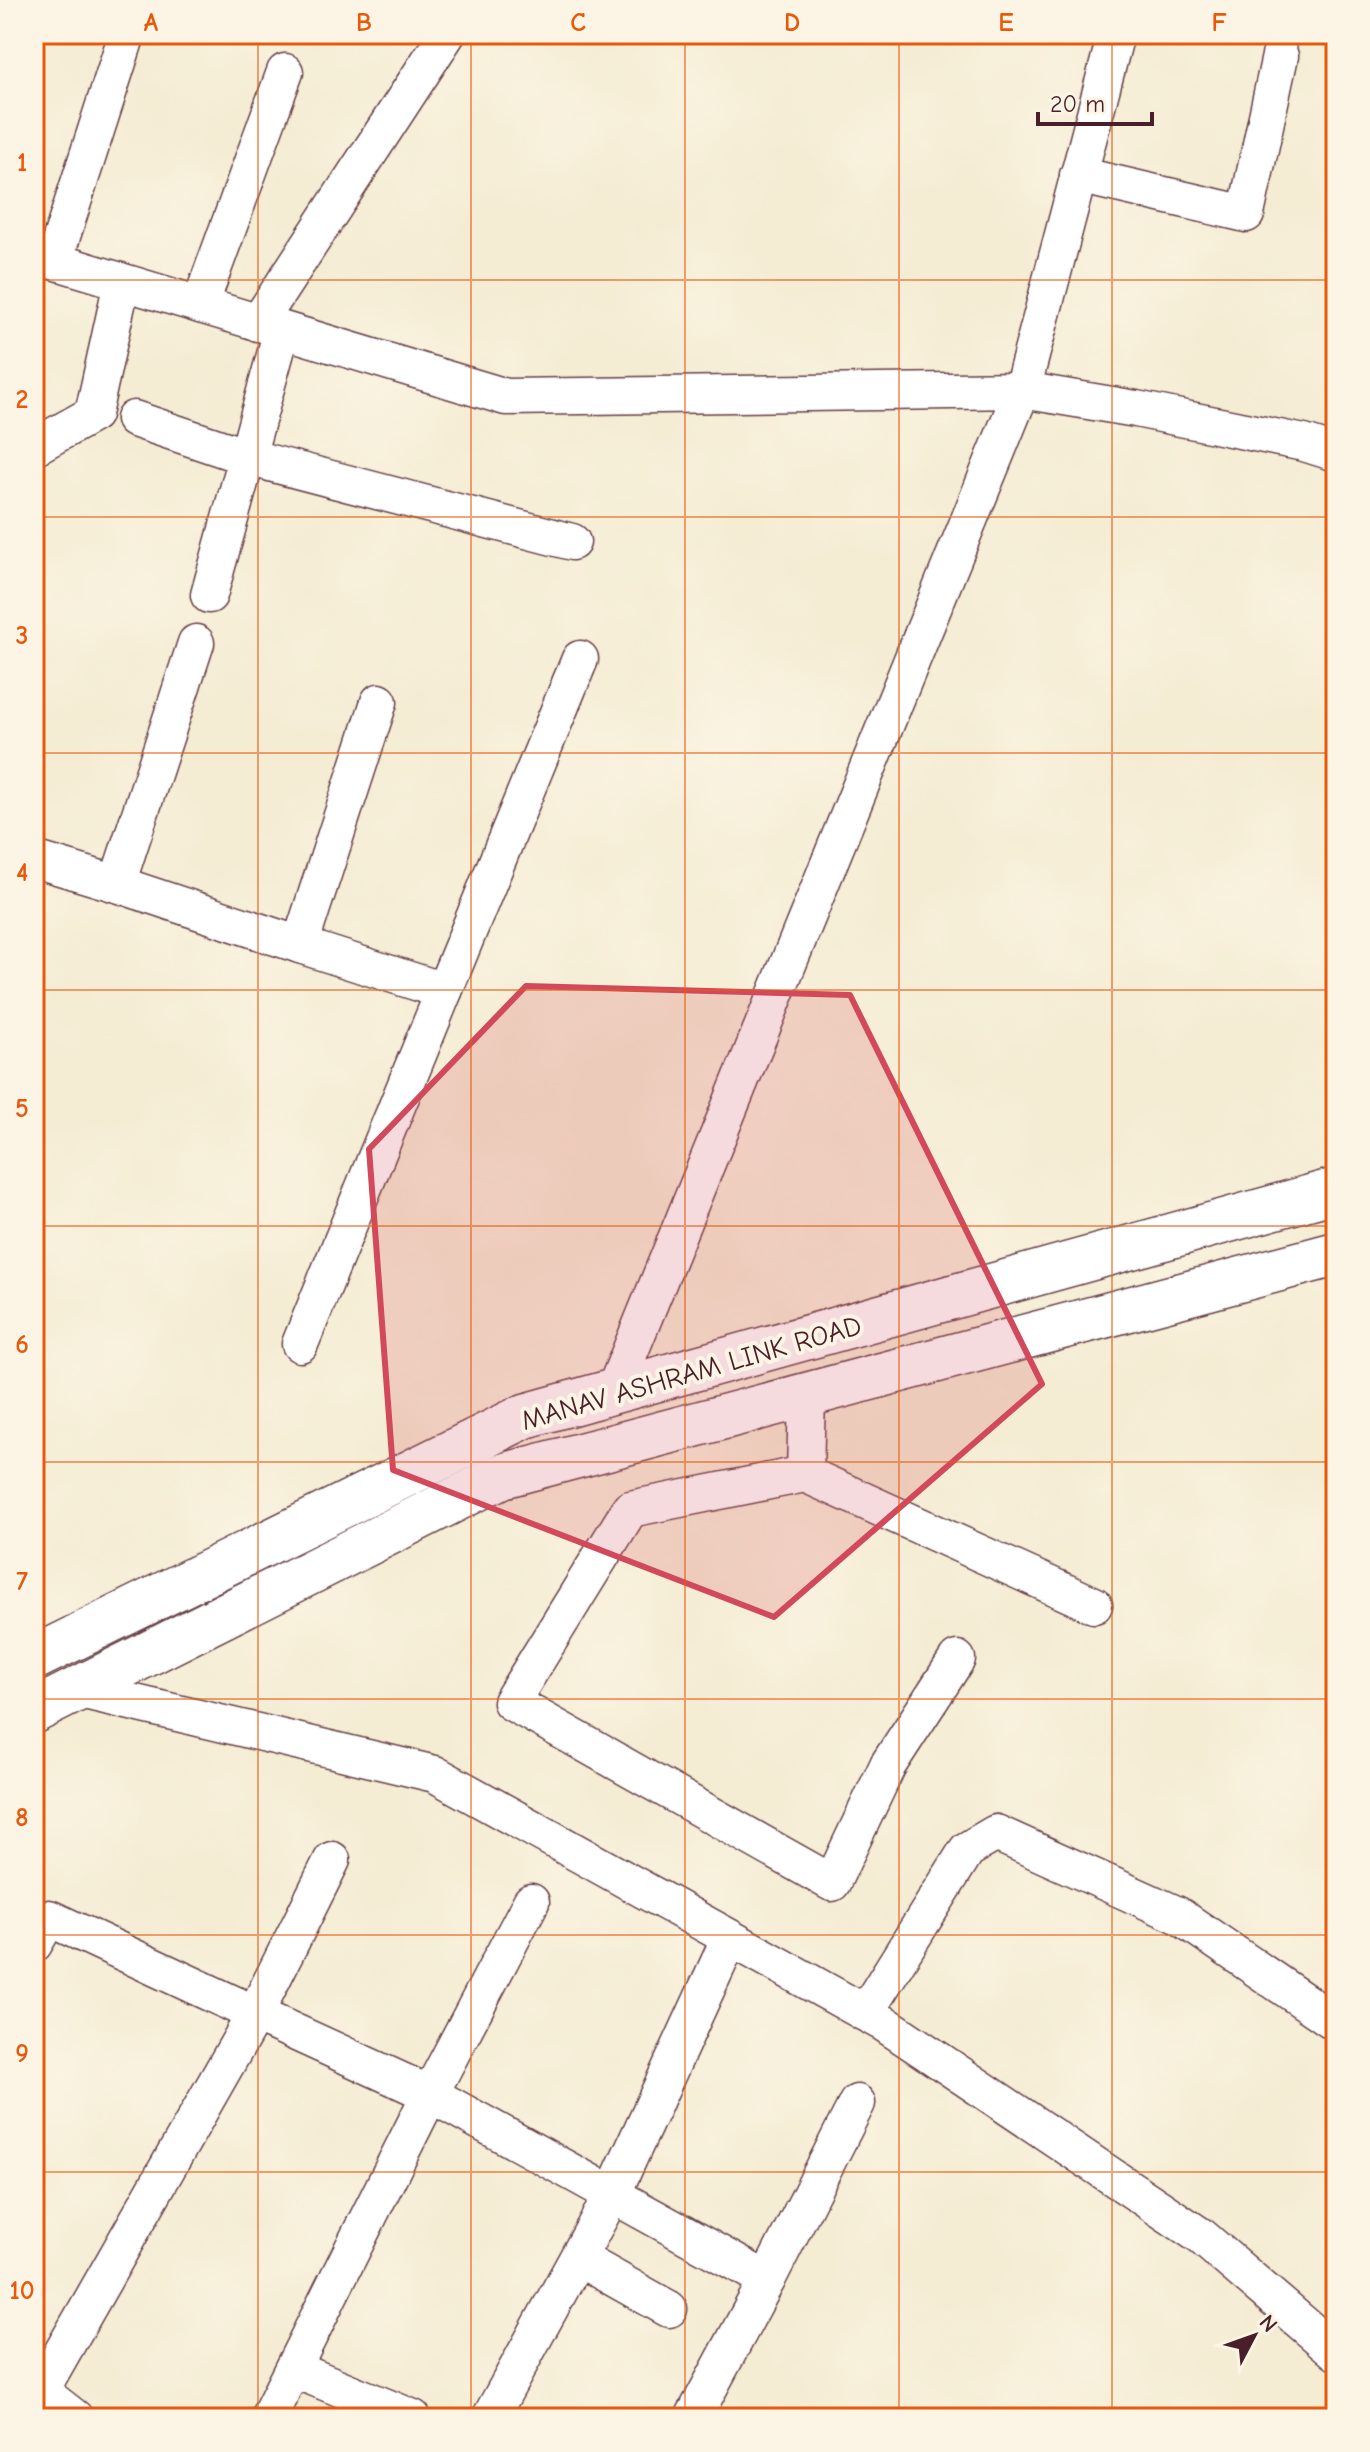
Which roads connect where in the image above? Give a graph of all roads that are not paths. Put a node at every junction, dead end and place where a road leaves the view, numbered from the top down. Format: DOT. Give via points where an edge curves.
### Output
graph roads {
  1 [pos="127,34"];
  2 [pos="447,34"];
  3 [pos="1116,34"];
  4 [pos="1280,56"];
  5 [pos="285,72"];
  6 [pos="1078,175"];
  7 [pos="44,258"];
  8 [pos="122,282"];
  9 [pos="200,305"];
  10 [pos="270,326"];
  11 [pos="1022,390"];
  12 [pos="134,419"];
  13 [pos="34,447"];
  14 [pos="1336,453"];
  15 [pos="247,457"];
  16 [pos="572,542"];
  17 [pos="209,595"];
  18 [pos="196,643"];
  19 [pos="580,659"];
  20 [pos="379,702"];
  21 [pos="34,859"];
  22 [pos="117,884"];
  23 [pos="300,945"];
  24 [pos="444,991"];
  25 [pos="1336,1190"];
  26 [pos="1336,1254"];
  27 [pos="300,1344"];
  28 [pos="614,1391"];
  29 [pos="807,1395"];
  30 [pos="805,1474"];
  31 [pos="1094,1605"];
  32 [pos="34,1658"];
  33 [pos="957,1659"];
  34 [pos="76,1689"];
  35 [pos="34,1711"];
  36 [pos="332,1860"];
  37 [pos="531,1902"];
  38 [pos="730,1938"];
  39 [pos="34,1944"];
  40 [pos="865,2013"];
  41 [pos="255,2014"];
  42 [pos="1336,2023"];
  43 [pos="430,2094"];
  44 [pos="857,2103"];
  45 [pos="612,2195"];
  46 [pos="578,2258"];
  47 [pos="767,2280"];
  48 [pos="669,2309"];
  49 [pos="1336,2352"];
  50 [pos="293,2369"];
  51 [pos="36,2394"];
  52 [pos="75,2418"];
  53 [pos="268,2418"];
  54 [pos="413,2418"];
  55 [pos="490,2418"];
  56 [pos="693,2418"];
  1 -- 7 [label="street"];
  2 -- 10 [label="street"];
  3 -- 6 [label="street"];
  4 -- 6 [label="street" via="1246,214"];
  5 -- 9 [label="street"];
  6 -- 11 [label="street"];
  7 -- 8 [label="street"];
  8 -- 9 [label="street"];
  8 -- 13 [label="street" via="93,414"];
  9 -- 10 [label="street"];
  10 -- 11 [label="street" via="506,397"];
  10 -- 15 [label="street"];
  11 -- 14 [label="street"];
  11 -- 28 [label="street"];
  12 -- 15 [label="street"];
  15 -- 16 [label="street"];
  15 -- 17 [label="street"];
  18 -- 22 [label="street"];
  19 -- 24 [label="street"];
  20 -- 23 [label="street"];
  21 -- 22 [label="street"];
  22 -- 23 [label="street"];
  23 -- 24 [label="street"];
  24 -- 27 [label="street"];
  25 -- 28 [label="highway, MANAV ASHRAM LINK ROAD"];
  26 -- 29 [label="highway"];
  28 -- 32 [label="highway, MANAV ASHRAM LINK ROAD" via="525,1416"];
  29 -- 30 [label="street"];
  29 -- 34 [label="highway" via="502,1476"];
  30 -- 31 [label="street"];
  30 -- 33 [label="street" via="630,1509 511,1702 832,1883 888,1765"];
  34 -- 35 [label="highway"];
  34 -- 38 [label="street" via="435,1774"];
  36 -- 41 [label="street"];
  37 -- 43 [label="street"];
  38 -- 40 [label="street"];
  38 -- 45 [label="street"];
  39 -- 41 [label="street" via="49,1918"];
  40 -- 42 [label="street" via="967,1850 996,1833 1178,1915"];
  40 -- 49 [label="street" via="1202,2237"];
  41 -- 43 [label="street"];
  41 -- 51 [label="street"];
  43 -- 45 [label="street"];
  43 -- 50 [label="street"];
  44 -- 47 [label="street"];
  45 -- 46 [label="street"];
  45 -- 47 [label="street"];
  46 -- 48 [label="street"];
  46 -- 55 [label="street"];
  47 -- 56 [label="street"];
  50 -- 53 [label="street"];
  50 -- 54 [label="street"];
  51 -- 52 [label="street"];
}
